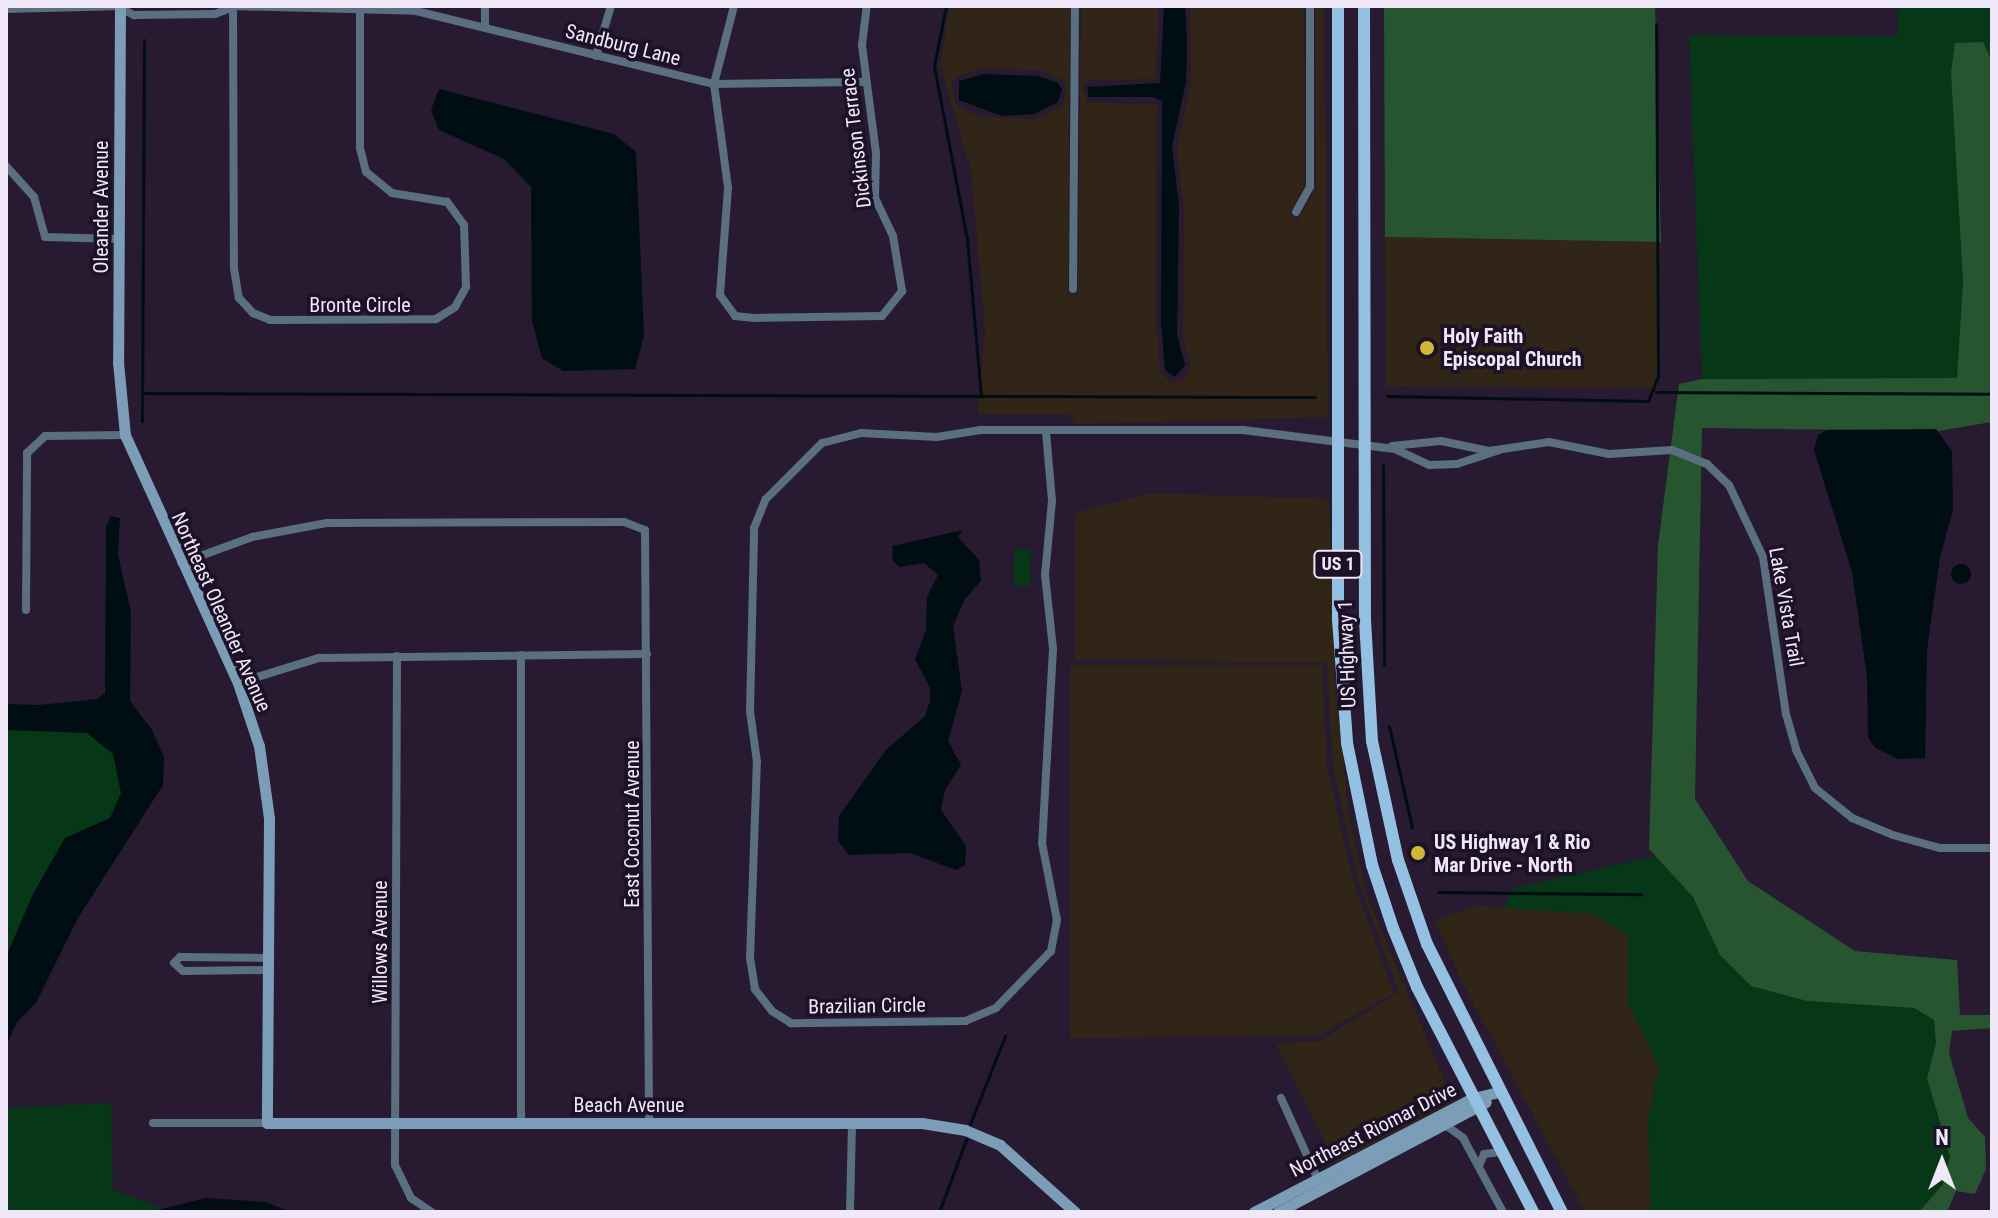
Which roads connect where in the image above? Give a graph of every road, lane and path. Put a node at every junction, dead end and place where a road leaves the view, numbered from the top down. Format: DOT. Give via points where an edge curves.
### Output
graph roads {
  1 [pos="232,6"];
  2 [pos="485,6"];
  3 [pos="611,6"];
  4 [pos="734,6"];
  5 [pos="867,6"];
  6 [pos="1075,6"];
  7 [pos="1310,6"];
  8 [pos="1338,6"];
  9 [pos="121,7"];
  10 [pos="360,7"];
  11 [pos="6,9"];
  12 [pos="1362,10"];
  13 [pos="485,26"];
  14 [pos="596,56"];
  15 [pos="865,82"];
  16 [pos="714,84"];
  17 [pos="6,166"];
  18 [pos="1296,212"];
  19 [pos="118,239"];
  20 [pos="1073,289"];
  21 [pos="122,409"];
  22 [pos="1046,432"];
  23 [pos="125,435"];
  24 [pos="1338,443"];
  25 [pos="1364,443"];
  26 [pos="1383,447"];
  27 [pos="1499,450"];
  28 [pos="181,563"];
  29 [pos="26,610"];
  30 [pos="647,654"];
  31 [pos="521,655"];
  32 [pos="397,656"];
  33 [pos="238,683"];
  34 [pos="1992,848"];
  35 [pos="267,964"];
  36 [pos="1499,1092"];
  37 [pos="1281,1098"];
  38 [pos="1476,1103"];
  39 [pos="153,1123"];
  40 [pos="267,1123"];
  41 [pos="395,1123"];
  42 [pos="521,1123"];
  43 [pos="649,1123"];
  44 [pos="852,1123"];
  45 [pos="1444,1124"];
  46 [pos="1501,1152"];
  47 [pos="1479,1166"];
  48 [pos="1320,1184"];
  49 [pos="1061,1207"];
  50 [pos="432,1212"];
  51 [pos="850,1212"];
  52 [pos="1075,1212"];
  53 [pos="1254,1212"];
  54 [pos="1278,1212"];
  55 [pos="1503,1212"];
  56 [pos="1533,1212"];
  57 [pos="1562,1212"];
  1 -- 9 [label="street, Sandburg Lane" via="215,14 134,15"];
  1 -- 10 [label="street, Sandburg Lane"];
  1 -- 10 [label="street, Bronte Circle" via="234,268 239,298 253,313 270,320 436,319 455,307 466,287 464,225 447,202 392,193 366,172 360,148"];
  2 -- 13 [label="street"];
  3 -- 14 [label="street"];
  4 -- 16 [label="street, Dickinson Terrace"];
  5 -- 15 [label="street, Dickinson Terrace"];
  6 -- 20 [label="street"];
  7 -- 18 [label="street" via="1310,187"];
  8 -- 24 [label="main road, US Highway 1 / US 1"];
  9 -- 11 [label="street, Sandburg Lane"];
  9 -- 19 [label="street, Oleander Avenue"];
  10 -- 13 [label="street, Sandburg Lane" via="416,11"];
  12 -- 25 [label="main road, US Highway 1 / US 1"];
  13 -- 14 [label="street, Sandburg Lane"];
  14 -- 16 [label="street, Sandburg Lane"];
  15 -- 16 [label="street, Sandburg Lane"];
  15 -- 16 [label="street, Dickinson Terrace" via="876,153 875,198 893,236 902,291 882,316 754,318 726,309 719,268 728,188"];
  17 -- 19 [label="street" via="34,197 45,237"];
  19 -- 21 [label="street, Oleander Avenue"];
  21 -- 23 [label="street, Northeast Oleander Avenue"];
  22 -- 22 [label="street, Brazilian Circle" via="1052,501 1045,575 1053,649 1042,843 1057,920 1051,951 996,1008 966,1021 791,1023 772,1011 755,989 750,959 757,762 750,711 754,528 766,499 822,443 835,439 861,433 937,437 980,430"];
  22 -- 24 [label="street, Brazilian Circle" via="1243,430"];
  23 -- 28 [label="street, Northeast Oleander Avenue"];
  23 -- 29 [label="street" via="45,436 27,453"];
  24 -- 25 [label="street, Lake Vista Trail"];
  24 -- 38 [label="main road, US Highway 1 / US 1" via="1340,683 1357,804 1393,928"];
  25 -- 26 [label="street, Lake Vista Trail"];
  25 -- 36 [label="main road, US Highway 1 / US 1" via="1366,680 1383,801 1427,944"];
  26 -- 27 [label="street, Lake Vista Trail" via="1428,441"];
  26 -- 27 [label="street, Lake Vista Trail" via="1443,466"];
  27 -- 34 [label="street, Lake Vista Trail" via="1549,442 1609,454 1672,450 1713,469 1729,485 1763,557 1786,714 1815,788 1852,818 1893,835 1940,848"];
  28 -- 30 [label="street, East Coconut Avenue" via="252,537 327,523 641,526 648,543"];
  28 -- 33 [label="street, Northeast Oleander Avenue"];
  30 -- 31 [label="street"];
  30 -- 43 [label="street, East Coconut Avenue"];
  31 -- 32 [label="street"];
  31 -- 42 [label="street"];
  32 -- 33 [label="street" via="319,658"];
  32 -- 41 [label="street, Willows Avenue"];
  33 -- 35 [label="street, Northeast Oleander Avenue" via="266,780"];
  35 -- 35 [label="street" via="180,957 174,963 183,971"];
  35 -- 40 [label="street, Northeast Oleander Avenue"];
  36 -- 38 [label="street, Northeast Riomar Drive"];
  36 -- 57 [label="main road, US Highway 1 / US 1"];
  37 -- 48 [label="street"];
  38 -- 45 [label="street, Northeast Riomar Drive"];
  38 -- 46 [label="main road, US Highway 1 / US 1"];
  38 -- 48 [label="street, Northeast Riomar Drive"];
  39 -- 40 [label="street, Beach Avenue"];
  40 -- 41 [label="street, Beach Avenue"];
  41 -- 42 [label="street, Beach Avenue"];
  41 -- 50 [label="street, Willows Avenue" via="400,1184"];
  42 -- 43 [label="street, Beach Avenue"];
  43 -- 44 [label="street, Beach Avenue"];
  44 -- 49 [label="street, Beach Avenue" via="922,1123 977,1134 1000,1145"];
  44 -- 51 [label="street"];
  45 -- 47 [label="street" via="1460,1134"];
  45 -- 48 [label="street, Northeast Riomar Drive"];
  46 -- 47 [label="street" via="1484,1154"];
  46 -- 56 [label="main road, US Highway 1 / US 1"];
  47 -- 55 [label="street"];
  48 -- 53 [label="street, Northeast Riomar Drive"];
  48 -- 54 [label="street, Northeast Riomar Drive"];
  49 -- 52 [label="street, Beach Avenue"];
}
